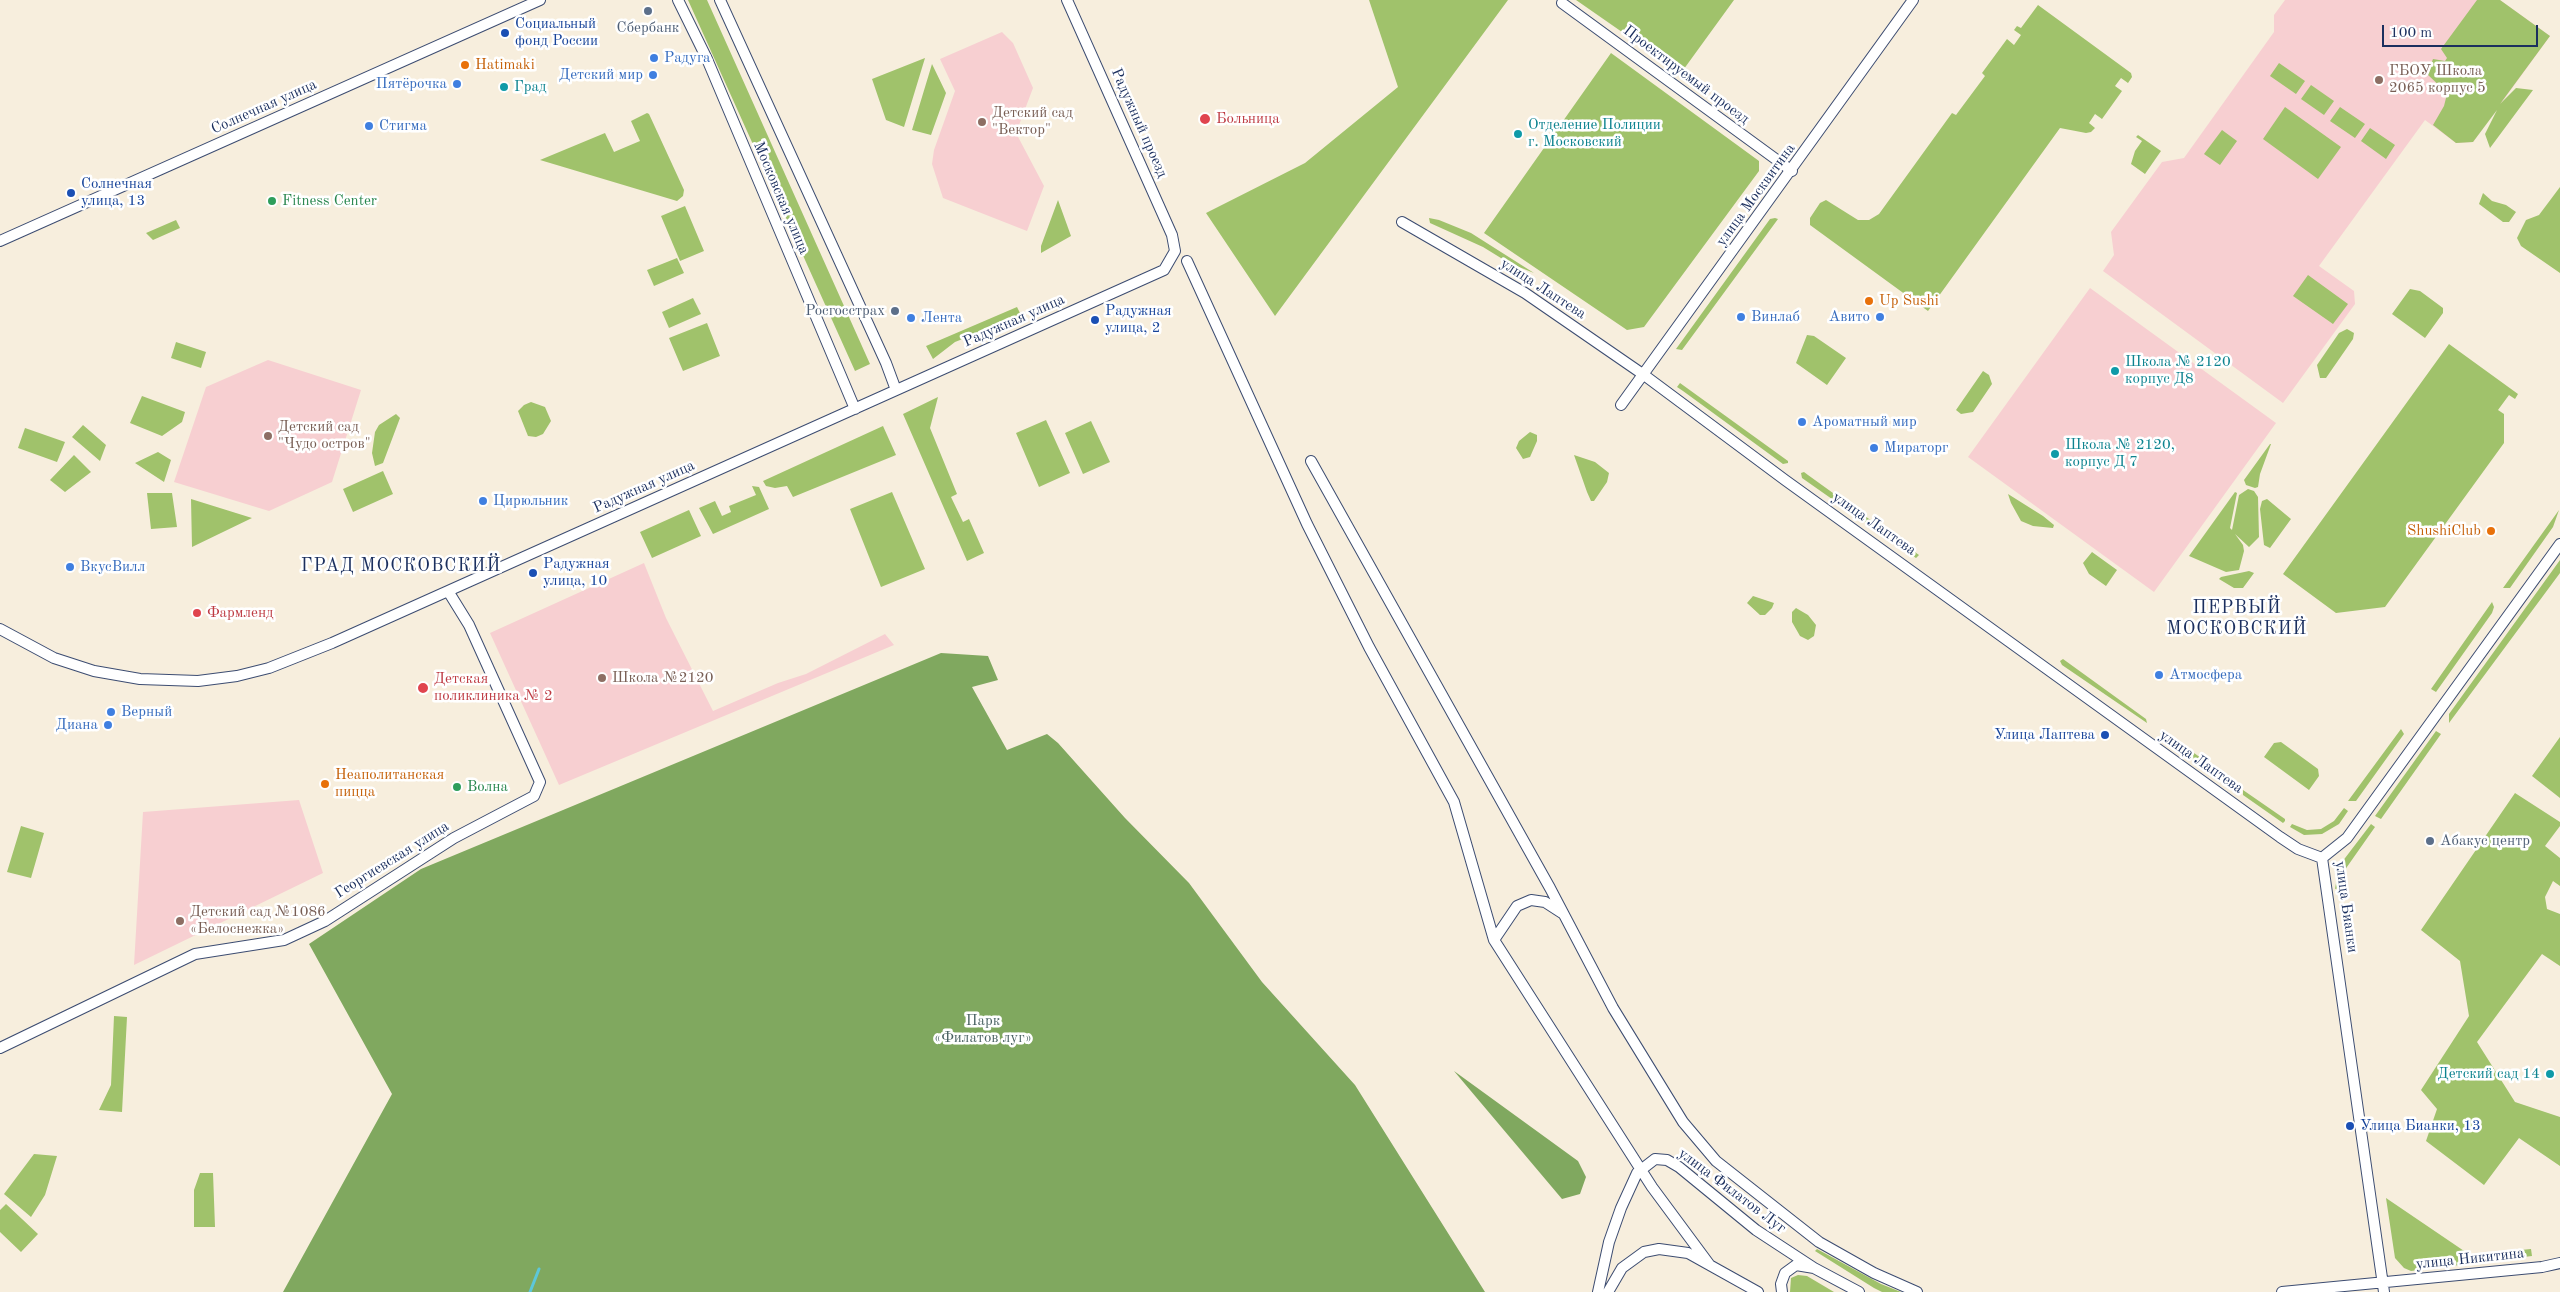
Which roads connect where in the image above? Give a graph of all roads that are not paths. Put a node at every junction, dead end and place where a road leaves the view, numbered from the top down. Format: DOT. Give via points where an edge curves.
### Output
graph roads {
  1 [pos="540,0"];
  2 [pos="678,0"];
  3 [pos="720,0"];
  4 [pos="1068,0"];
  5 [pos="1913,0"];
  6 [pos="1562,3"];
  7 [pos="1792,171"];
  8 [pos="1402,222"];
  9 [pos="0,241"];
  10 [pos="1172,259"];
  11 [pos="1187,261"];
  12 [pos="1644,375"];
  13 [pos="896,390"];
  14 [pos="1621,405"];
  15 [pos="856,409"];
  16 [pos="1311,460"];
  17 [pos="2560,544"];
  18 [pos="448,591"];
  19 [pos="0,630"];
  20 [pos="2322,858"];
  21 [pos="1564,914"];
  22 [pos="1494,940"];
  23 [pos="0,1048"];
  24 [pos="2560,1263"];
  25 [pos="1709,1264"];
  26 [pos="1814,1268"];
  27 [pos="2383,1287"];
  28 [pos="1598,1292"];
  29 [pos="1608,1292"];
  30 [pos="1758,1292"];
  31 [pos="1782,1292"];
  32 [pos="1859,1292"];
  33 [pos="1917,1292"];
  34 [pos="2282,1292"];
  1 -- 9 [label="street, Солнечная улица"];
  2 -- 15 [label="street, Московская улица" via="707,59"];
  3 -- 13 [label="street, Московская улица"];
  4 -- 10 [label="street, Радужный проезд" via="1172,235 1175,244"];
  5 -- 7 [label="street, улица Москвитина"];
  6 -- 7 [label="street, Проектируемый проезд"];
  7 -- 12 [label="street, улица Москвитина"];
  8 -- 12 [label="street, улица Лаптева" via="1525,293"];
  10 -- 13 [label="street, Радужная улица" via="1167,268 1157,274"];
  11 -- 22 [label="street" via="1307,524 1369,647 1454,802"];
  12 -- 14 [label="street, улица Москвитина"];
  12 -- 20 [label="street, улица Лаптева" via="2272,831 2298,849"];
  13 -- 15 [label="street, Радужная улица"];
  15 -- 18 [label="street, Радужная улица"];
  16 -- 21 [label="street"];
  17 -- 20 [label="street, улица Бианки" via="2355,828"];
  18 -- 19 [label="street, Радужная улица" via="286,663 237,676 198,681 147,680 94,671 54,658"];
  18 -- 23 [label="street, Георгиевская улица" via="469,625 540,782 534,796 454,838 317,925 284,940 195,954"];
  20 -- 27 [label="street, улица Бианки"];
  21 -- 22 [label="street" via="1545,902 1531,900 1517,906"];
  21 -- 33 [label="street" via="1628,1032 1683,1122 1716,1161 1819,1242 1874,1273"];
  22 -- 25 [label="street" via="1652,1187"];
  24 -- 27 [label="street, улица Никитина"];
  25 -- 29 [label="street" via="1672,1249 1644,1252 1622,1268"];
  25 -- 30 [label="street"];
  26 -- 28 [label="street, улица Филатов Луг" via="1756,1230 1679,1167 1655,1158 1637,1173 1621,1208 1609,1242"];
  26 -- 31 [label="street" via="1796,1265 1785,1273"];
  26 -- 32 [label="street"];
  27 -- 34 [label="street, улица Никитина"];
}
